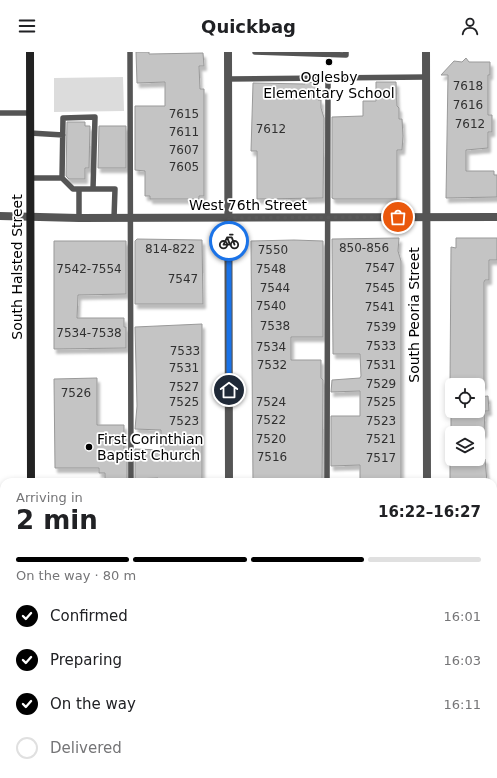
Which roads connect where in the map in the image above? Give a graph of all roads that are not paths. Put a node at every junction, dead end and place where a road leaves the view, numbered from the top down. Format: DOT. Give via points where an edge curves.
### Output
graph roads {
  1 [pos="30,52"];
  2 [pos="130,52"];
  3 [pos="228,52"];
  4 [pos="255,52"];
  5 [pos="271,52"];
  6 [pos="346,52"];
  7 [pos="426,52"];
  8 [pos="426,77"];
  9 [pos="328,78"];
  10 [pos="228,79"];
  11 [pos="0,113"];
  12 [pos="30,113"];
  13 [pos="30,133"];
  14 [pos="63,135"];
  15 [pos="30,178"];
  16 [pos="62,178"];
  17 [pos="79,189"];
  18 [pos="93,189"];
  19 [pos="0,216"];
  20 [pos="30,216"];
  21 [pos="427,217"];
  22 [pos="497,217"];
  23 [pos="79,218"];
  24 [pos="114,218"];
  25 [pos="130,218"];
  26 [pos="229,218"];
  27 [pos="327,218"];
  28 [pos="31,478"];
  29 [pos="131,478"];
  30 [pos="229,478"];
  31 [pos="328,478"];
  32 [pos="427,478"];
  1 -- 12 [label="main road, South Halsted Street"];
  2 -- 25 [label="lane"];
  3 -- 10 [label="street"];
  4 -- 5 [label="lane"];
  5 -- 6 [label="lane" via="346,55"];
  7 -- 8 [label="street, South Peoria Street"];
  8 -- 9 [label="lane"];
  8 -- 21 [label="street, South Peoria Street"];
  9 -- 10 [label="lane"];
  9 -- 27 [label="lane"];
  10 -- 26 [label="street"];
  11 -- 12 [label="lane"];
  12 -- 13 [label="main road, South Halsted Street"];
  13 -- 14 [label="lane"];
  13 -- 15 [label="main road, South Halsted Street"];
  14 -- 16 [label="lane"];
  14 -- 18 [label="lane" via="63,118 95,118"];
  15 -- 16 [label="lane"];
  15 -- 20 [label="main road, South Halsted Street"];
  16 -- 17 [label="lane" via="74,189"];
  17 -- 18 [label="lane"];
  17 -- 23 [label="lane"];
  18 -- 24 [label="lane" via="115,189"];
  19 -- 20 [label="street, West 76th Street"];
  20 -- 23 [label="street, West 76th Street"];
  20 -- 28 [label="main road, South Halsted Street"];
  21 -- 22 [label="street, West 76th Street"];
  21 -- 27 [label="street, West 76th Street"];
  21 -- 32 [label="street, South Peoria Street"];
  23 -- 24 [label="street, West 76th Street"];
  24 -- 25 [label="street, West 76th Street"];
  25 -- 26 [label="street, West 76th Street"];
  25 -- 29 [label="lane"];
  26 -- 27 [label="street, West 76th Street"];
  26 -- 30 [label="street"];
  27 -- 31 [label="lane"];
}
